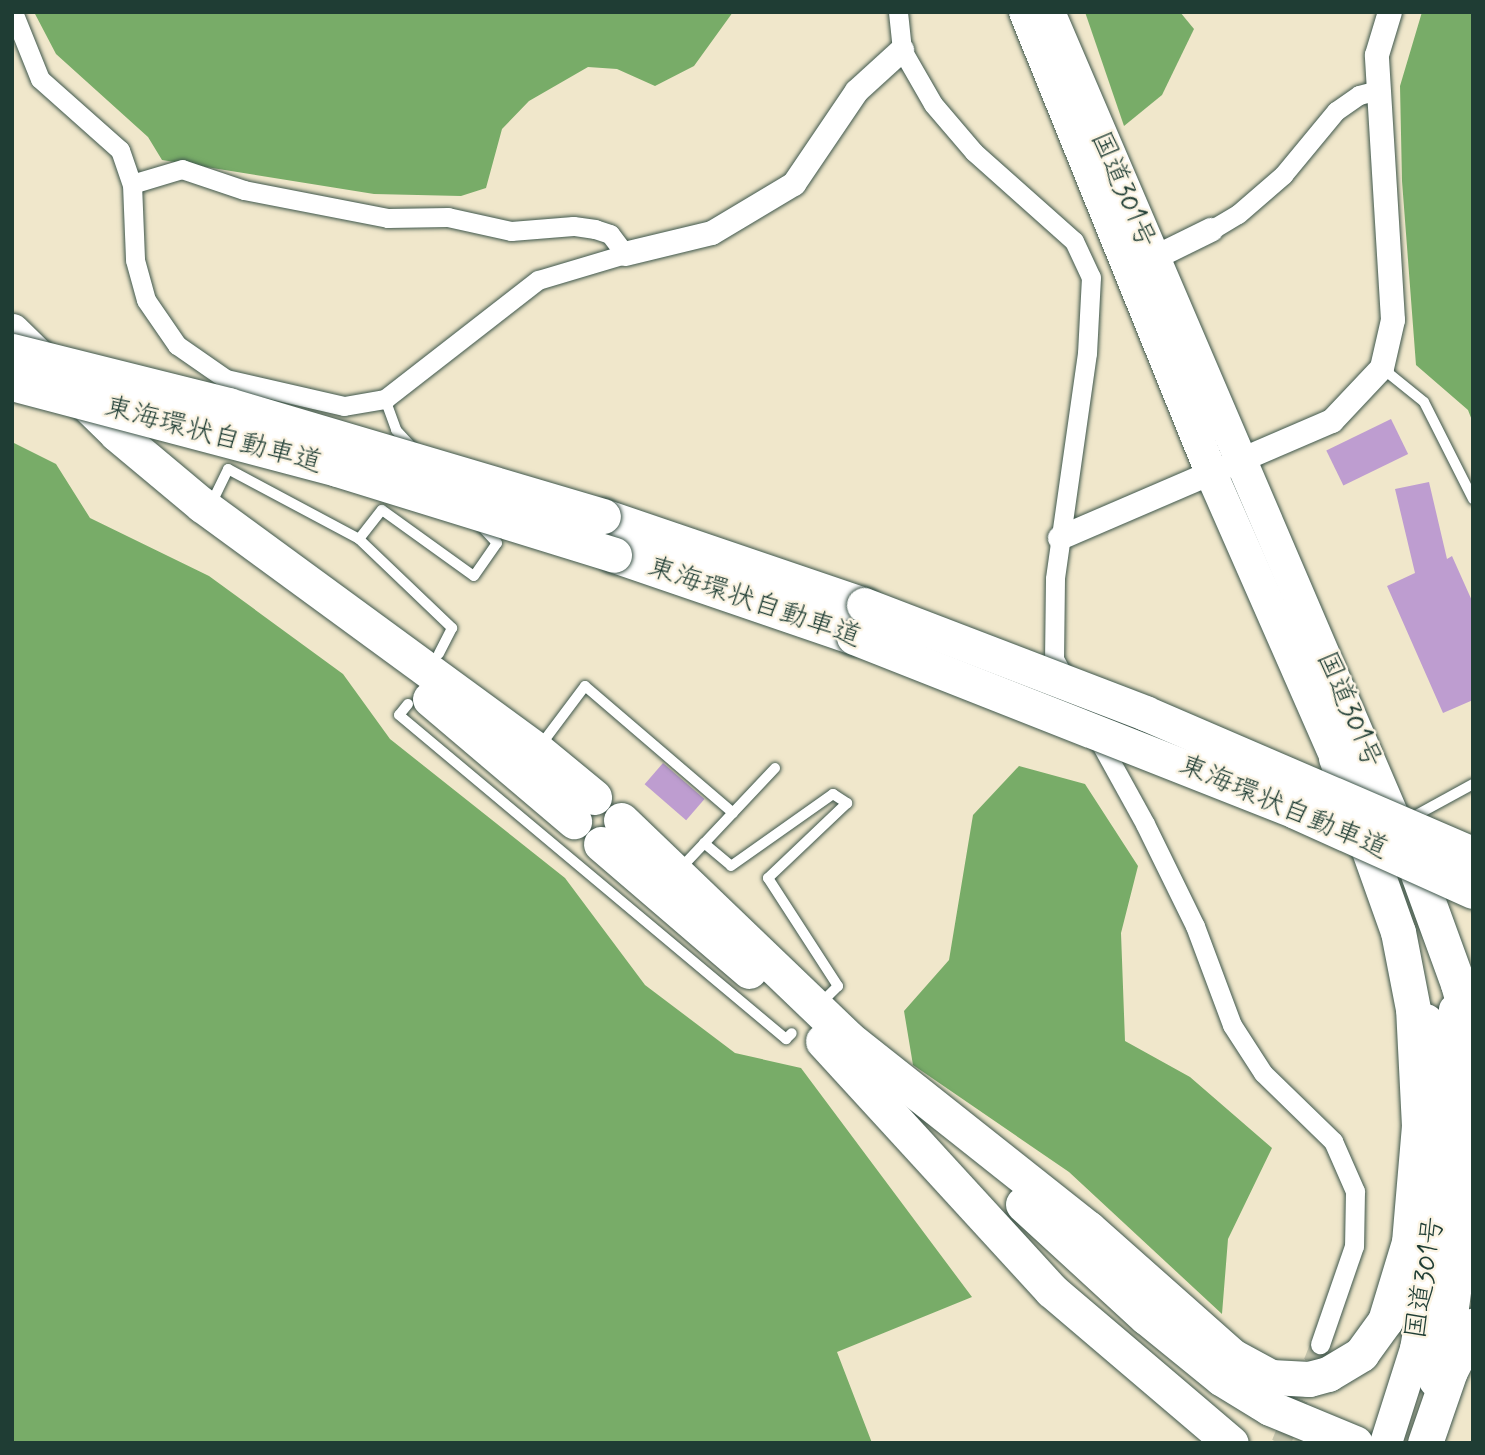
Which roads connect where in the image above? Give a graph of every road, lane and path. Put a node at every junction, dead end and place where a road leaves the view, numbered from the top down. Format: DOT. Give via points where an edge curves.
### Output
graph roads {
  1 [pos="13,12"];
  2 [pos="898,12"];
  3 [pos="1025,12"];
  4 [pos="1049,12"];
  5 [pos="1390,12"];
  6 [pos="902,50"];
  7 [pos="1378,90"];
  8 [pos="132,184"];
  9 [pos="1211,230"];
  10 [pos="625,254"];
  11 [pos="1152,259"];
  12 [pos="12,331"];
  13 [pos="12,344"];
  14 [pos="12,351"];
  15 [pos="12,363"];
  16 [pos="1382,368"];
  17 [pos="100,372"];
  18 [pos="12,383"];
  19 [pos="385,399"];
  20 [pos="12,405"];
  21 [pos="1225,468"];
  22 [pos="337,469"];
  23 [pos="442,482"];
  24 [pos="451,492"];
  25 [pos="215,496"];
  26 [pos="1473,499"];
  27 [pos="1060,538"];
  28 [pos="359,539"];
  29 [pos="859,621"];
  30 [pos="439,654"];
  31 [pos="408,704"];
  32 [pos="537,750"];
  33 [pos="1336,758"];
  34 [pos="775,768"];
  35 [pos="1473,784"];
  36 [pos="733,813"];
  37 [pos="1398,825"];
  38 [pos="611,832"];
  39 [pos="704,843"];
  40 [pos="1473,854"];
  41 [pos="1418,874"];
  42 [pos="668,882"];
  43 [pos="1473,891"];
  44 [pos="827,997"];
  45 [pos="792,1033"];
  46 [pos="1473,1038"];
  47 [pos="841,1045"];
  48 [pos="1473,1326"];
  49 [pos="1320,1344"];
  50 [pos="1231,1443"];
  51 [pos="1300,1443"];
  52 [pos="1354,1443"];
  53 [pos="1386,1443"];
  54 [pos="1416,1443"];
  55 [pos="1425,1443"];
  1 -- 8 [label="street" via="40,79 120,150"];
  2 -- 6 [label="street"];
  3 -- 21 [label="highway, 国道301号"];
  4 -- 11 [label="highway, 国道301号"];
  5 -- 7 [label="street" via="1377,55"];
  6 -- 10 [label="street" via="857,91 794,184 739,221 712,233"];
  6 -- 27 [label="street" via="933,104 974,152 1074,241 1091,277 1087,353"];
  7 -- 9 [label="street" via="1359,95 1336,111 1283,175"];
  7 -- 16 [label="street" via="1393,320"];
  8 -- 10 [label="street" via="183,169 244,190 388,218 448,217 511,231 573,226 595,229 610,234"];
  8 -- 19 [label="street" via="135,260 142,287 177,345 226,379 344,406"];
  9 -- 11 [label="street"];
  10 -- 19 [label="street" via="538,280"];
  11 -- 21 [label="highway, 国道301号"];
  12 -- 32 [label="highway" via="117,434 202,505"];
  13 -- 17 [label="highway, bridge"];
  14 -- 17 [label="highway, 東海環状自動車道, bridge"];
  15 -- 32 [label="highway" via="189,521 584,809"];
  16 -- 21 [label="street" via="1332,421"];
  16 -- 26 [label="lane" via="1424,402"];
  17 -- 29 [label="highway, 東海環状自動車道, bridge" via="334,435 603,516"];
  18 -- 22 [label="highway, 東海環状自動車道, bridge"];
  19 -- 23 [label="lane" via="396,430"];
  20 -- 22 [label="highway, bridge"];
  21 -- 27 [label="street"];
  21 -- 33 [label="highway, 国道301号"];
  21 -- 37 [label="highway, 国道301号" via="1264,507"];
  22 -- 29 [label="highway, 東海環状自動車道, bridge" via="614,555"];
  24 -- 28 [label="lane" via="497,544 474,576 382,510"];
  25 -- 28 [label="lane" via="228,470"];
  27 -- 49 [label="street" via="1054,659 1195,926 1232,1025 1263,1073 1334,1141 1355,1191 1354,1246"];
  28 -- 30 [label="lane" via="452,628"];
  29 -- 40 [label="highway, 東海環状自動車道, bridge" via="1158,718"];
  29 -- 43 [label="highway, 東海環状自動車道, bridge"];
  31 -- 45 [label="lane" via="399,715 786,1039"];
  32 -- 36 [label="lane" via="585,686"];
  33 -- 47 [label="highway" via="1398,932 1413,1009 1419,1084 1417,1168 1401,1276 1375,1339 1347,1365 1328,1374 1290,1379 1271,1377 1232,1356 1088,1228"];
  33 -- 53 [label="highway, 国道301号" via="1402,915 1423,995 1435,1077 1439,1157 1431,1273 1416,1349"];
  34 -- 36 [label="lane"];
  35 -- 37 [label="lane"];
  36 -- 39 [label="lane"];
  37 -- 41 [label="highway, 国道301号"];
  38 -- 42 [label="highway"];
  39 -- 42 [label="lane"];
  39 -- 44 [label="lane" via="731,866 833,794 847,803 768,877 838,986"];
  41 -- 46 [label="highway"];
  41 -- 54 [label="highway, 国道301号" via="1458,1030 1468,1171 1452,1307"];
  42 -- 47 [label="highway"];
  47 -- 50 [label="highway" via="1051,1290"];
  47 -- 51 [label="highway" via="1159,1354 1215,1397"];
  47 -- 52 [label="highway" via="1197,1360 1270,1408"];
  48 -- 55 [label="highway" via="1450,1371"];
}
